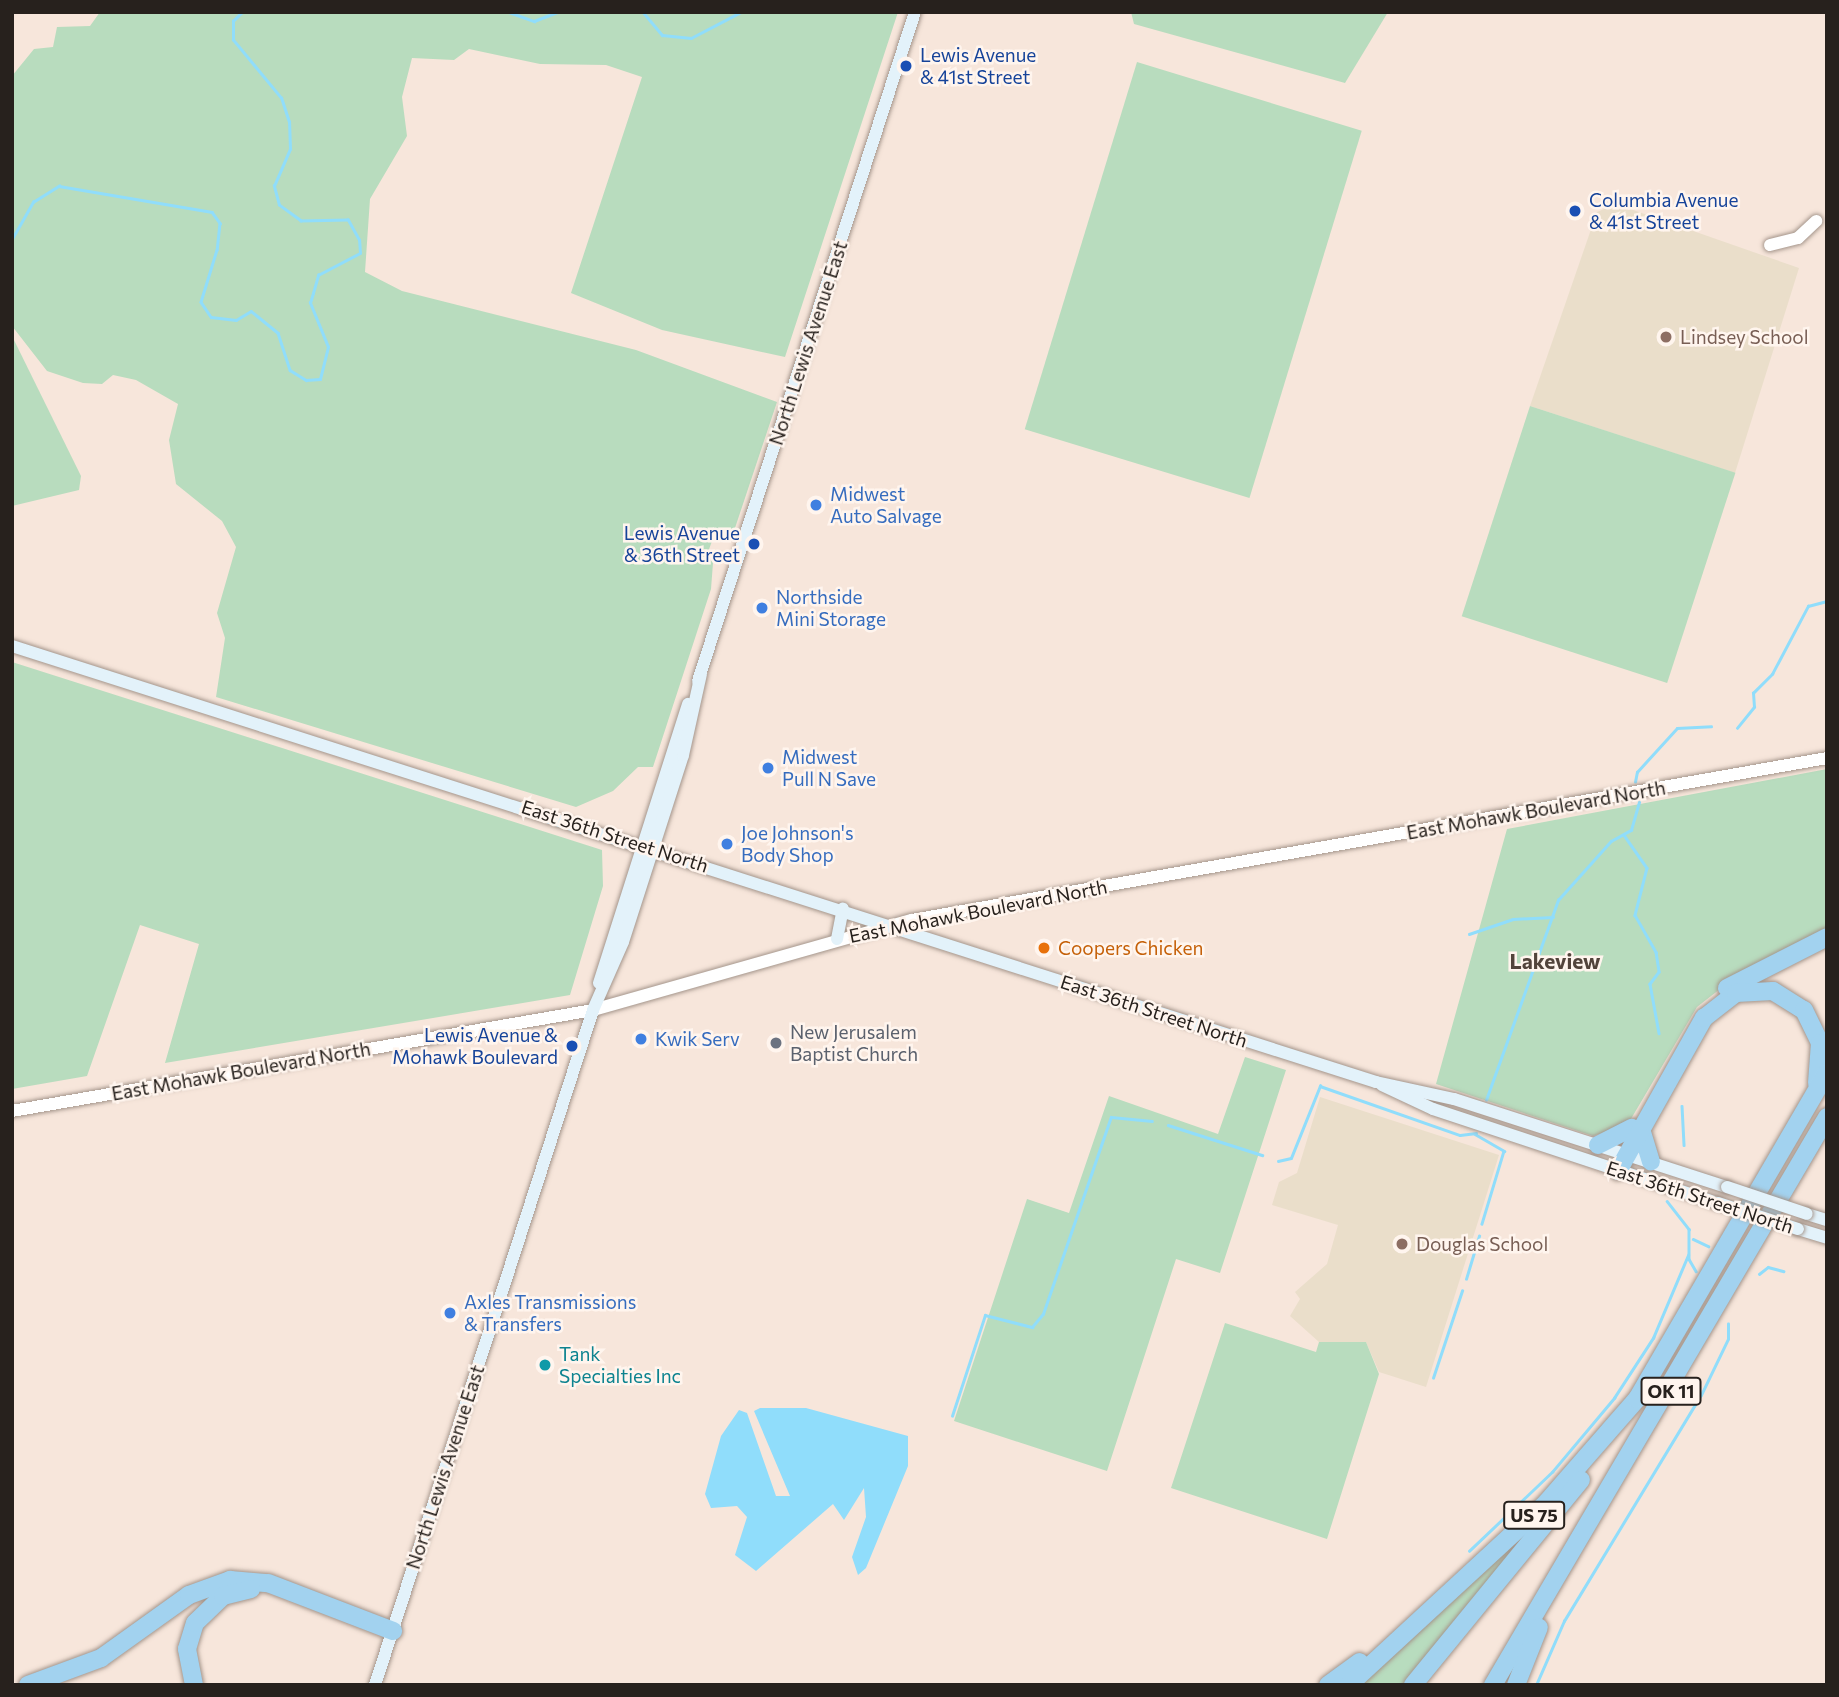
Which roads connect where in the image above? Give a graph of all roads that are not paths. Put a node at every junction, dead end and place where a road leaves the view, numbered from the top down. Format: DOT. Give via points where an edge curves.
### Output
graph roads {
  1 [pos="915,12"];
  2 [pos="1816,221"];
  3 [pos="1770,244"];
  4 [pos="12,646"];
  5 [pos="701,674"];
  6 [pos="1827,758"];
  7 [pos="639,843"];
  8 [pos="653,848"];
  9 [pos="843,909"];
  10 [pos="889,925"];
  11 [pos="1827,937"];
  12 [pos="837,939"];
  13 [pos="593,1010"];
  14 [pos="1827,1072"];
  15 [pos="1377,1083"];
  16 [pos="1815,1093"];
  17 [pos="12,1111"];
  18 [pos="1827,1117"];
  19 [pos="1637,1128"];
  20 [pos="1598,1145"];
  21 [pos="1623,1153"];
  22 [pos="1651,1162"];
  23 [pos="1614,1170"];
  24 [pos="1827,1220"];
  25 [pos="1827,1238"];
  26 [pos="1637,1399"];
  27 [pos="1575,1551"];
  28 [pos="1420,1620"];
  29 [pos="393,1631"];
  30 [pos="28,1685"];
  31 [pos="194,1685"];
  32 [pos="375,1685"];
  33 [pos="1328,1685"];
  34 [pos="1349,1685"];
  35 [pos="1413,1685"];
  36 [pos="1493,1685"];
  37 [pos="1516,1685"];
  1 -- 5 [label="main road, North Lewis Avenue East"];
  2 -- 3 [label="street" via="1798,238"];
  4 -- 7 [label="main road, East 36th Street North"];
  5 -- 7 [label="main road, North Lewis Avenue East"];
  5 -- 8 [label="main road, North Lewis Avenue East"];
  6 -- 10 [label="street, East Mohawk Boulevard North"];
  7 -- 8 [label="main road, East 36th Street North"];
  7 -- 13 [label="main road, North Lewis Avenue East"];
  8 -- 9 [label="main road, East 36th Street North"];
  8 -- 13 [label="main road, North Lewis Avenue East"];
  9 -- 10 [label="main road, East 36th Street North"];
  9 -- 12 [label="main road"];
  10 -- 12 [label="street, East Mohawk Boulevard North"];
  10 -- 15 [label="main road, East 36th Street North"];
  11 -- 19 [label="highway" via="1709,1000"];
  12 -- 13 [label="street, East Mohawk Boulevard North"];
  13 -- 17 [label="street, East Mohawk Boulevard North"];
  13 -- 29 [label="main road, North Lewis Avenue East"];
  14 -- 16 [label="highway"];
  15 -- 20 [label="main road, East 36th Street North" via="1444,1096"];
  15 -- 23 [label="main road, East 36th Street North" via="1433,1110"];
  16 -- 19 [label="highway, OK 11" via="1821,1050 1810,1016 1781,993 1744,991 1704,1018"];
  16 -- 26 [label="highway, OK 11"];
  18 -- 27 [label="highway, OK 11"];
  19 -- 20 [label="highway"];
  19 -- 21 [label="highway, OK 11"];
  19 -- 22 [label="highway"];
  20 -- 21 [label="main road, East 36th Street North"];
  21 -- 22 [label="main road, East 36th Street North"];
  21 -- 23 [label="highway, OK 11"];
  22 -- 24 [label="main road, East 36th Street North, bridge"];
  23 -- 25 [label="main road, East 36th Street North, bridge"];
  26 -- 28 [label="highway, US 75" via="1547,1502"];
  26 -- 35 [label="highway, OK 11" via="1556,1515"];
  27 -- 36 [label="highway, US 75"];
  27 -- 37 [label="highway, OK 11"];
  28 -- 33 [label="highway"];
  28 -- 34 [label="highway, US 75"];
  29 -- 30 [label="highway" via="268,1583 230,1580 188,1595 101,1658"];
  29 -- 31 [label="highway" via="260,1590 232,1592 206,1608 191,1632 187,1660"];
  29 -- 32 [label="main road, North Lewis Avenue East"];
}
